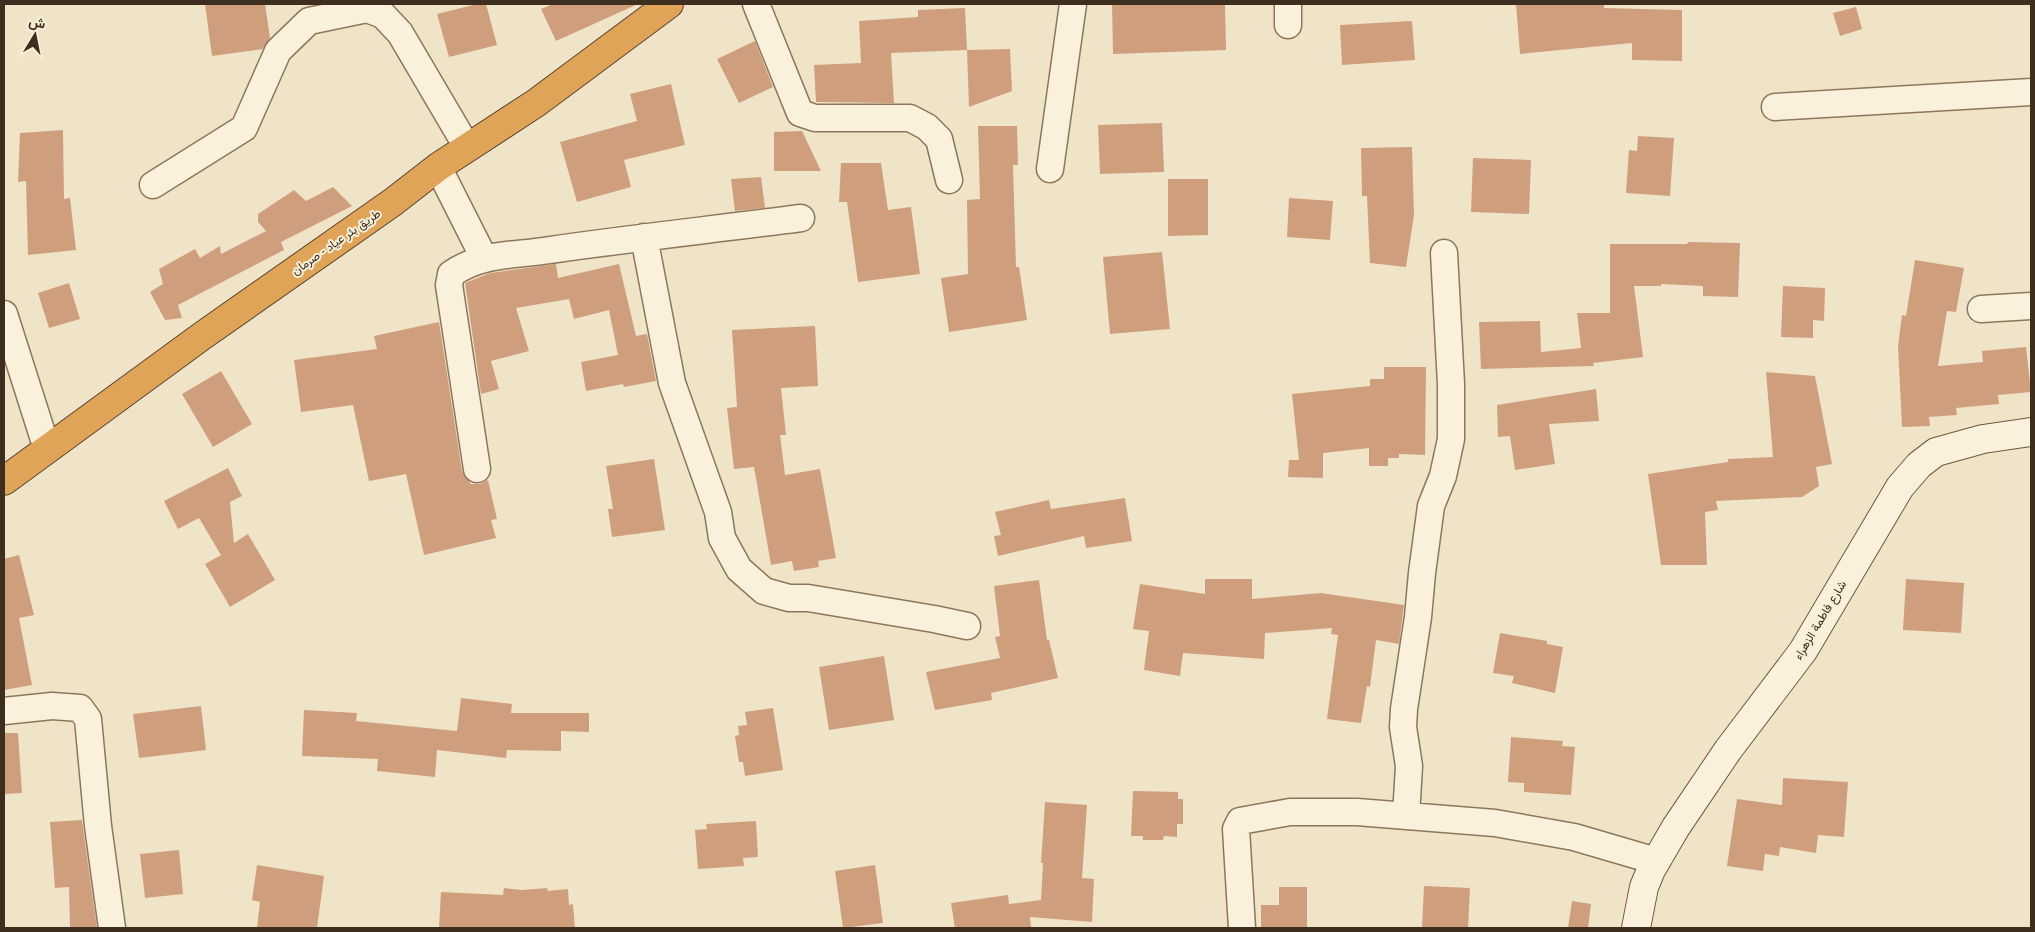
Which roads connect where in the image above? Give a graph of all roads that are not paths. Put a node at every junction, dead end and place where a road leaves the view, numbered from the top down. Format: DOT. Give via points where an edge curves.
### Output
graph roads {
  1 [pos="669,4"];
  2 [pos="756,4"];
  3 [pos="1073,4"];
  4 [pos="2031,92"];
  5 [pos="1774,107"];
  6 [pos="467,147"];
  7 [pos="438,167"];
  8 [pos="1050,169"];
  9 [pos="949,180"];
  10 [pos="152,185"];
  11 [pos="801,218"];
  12 [pos="644,237"];
  13 [pos="1444,253"];
  14 [pos="484,258"];
  15 [pos="2031,306"];
  16 [pos="1981,310"];
  17 [pos="4,314"];
  18 [pos="2031,432"];
  19 [pos="47,449"];
  20 [pos="477,470"];
  21 [pos="4,481"];
  22 [pos="967,626"];
  23 [pos="4,711"];
  24 [pos="1406,816"];
  25 [pos="1656,861"];
  26 [pos="112,928"];
  27 [pos="1242,928"];
  28 [pos="1636,928"];
  1 -- 6 [label="highway, طريق بئر عياد - صرمان" via="536,103"];
  2 -- 9 [label="street" via="800,114 815,118 910,118 927,127 939,139"];
  3 -- 8 [label="street"];
  4 -- 5 [label="street"];
  6 -- 7 [label="highway, طريق بئر عياد - صرمان"];
  6 -- 10 [label="street" via="400,33 384,15 367,9 309,21 278,51 244,128"];
  7 -- 14 [label="street"];
  7 -- 19 [label="highway, طريق بئر عياد - صرمان"];
  11 -- 12 [label="street"];
  12 -- 14 [label="street"];
  12 -- 22 [label="street" via="672,383 718,512 722,538 738,569 764,591 789,598 808,598"];
  13 -- 24 [label="street" via="1451,439 1432,506 1404,709 1403,727 1409,766"];
  14 -- 20 [label="street" via="451,274 449,285"];
  15 -- 16 [label="street"];
  17 -- 19 [label="street"];
  18 -- 25 [label="street, شارع فاطمة الزهراء" via="1983,439 1936,452 1919,465 1900,487 1803,651 1728,750"];
  19 -- 21 [label="highway, طريق بئر عياد - صرمان"];
  23 -- 26 [label="street" via="68,706 80,708 88,719"];
  24 -- 25 [label="street" via="1495,823 1574,837"];
  24 -- 27 [label="street" via="1290,812 1240,821 1236,829 1236,843"];
  25 -- 28 [label="street, شارع فاطمة الزهراء" via="1644,887"];
}
